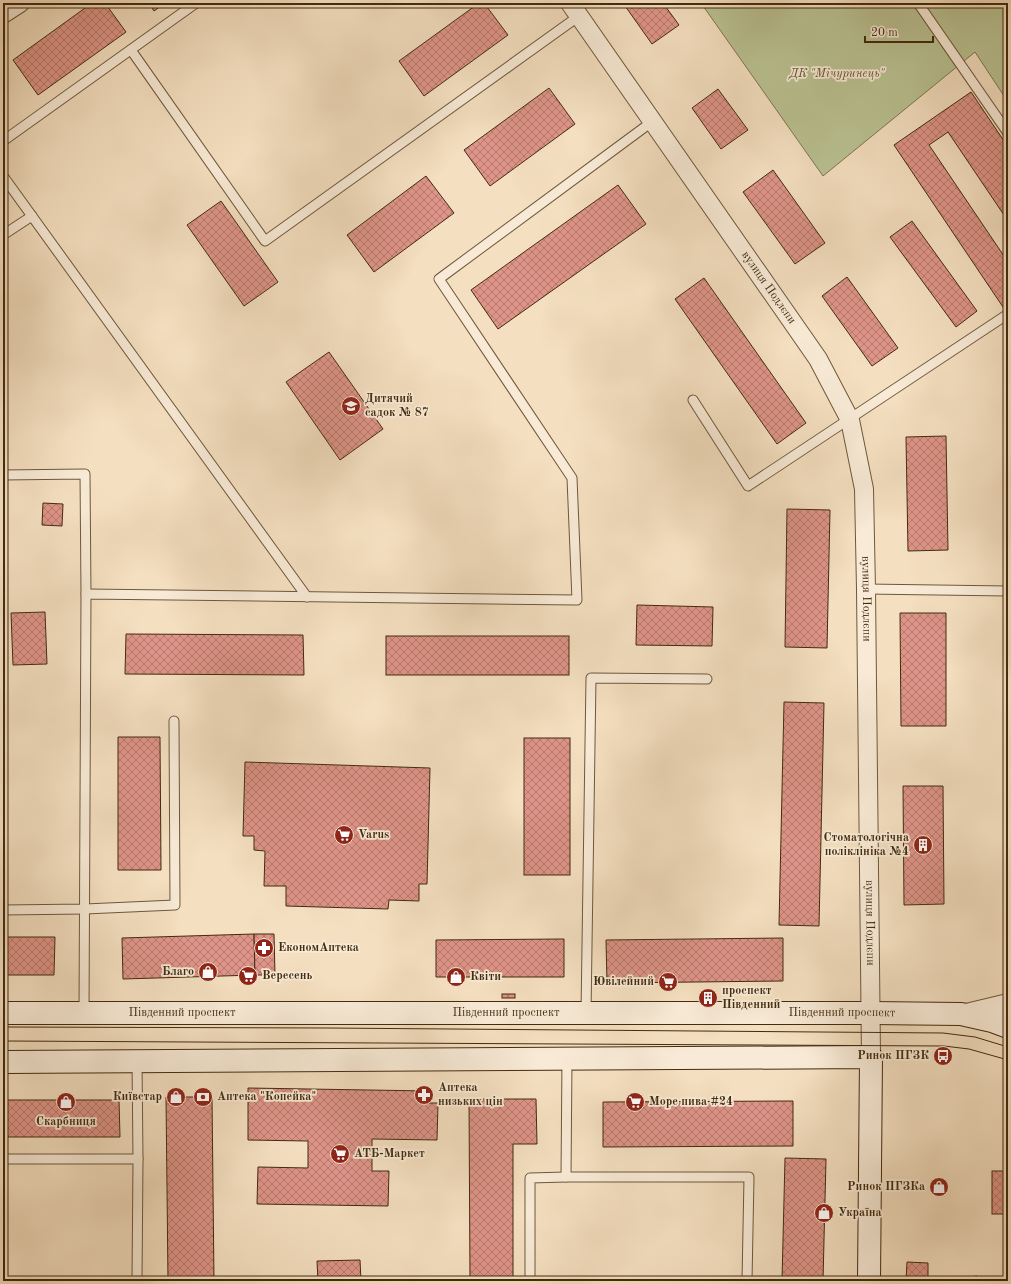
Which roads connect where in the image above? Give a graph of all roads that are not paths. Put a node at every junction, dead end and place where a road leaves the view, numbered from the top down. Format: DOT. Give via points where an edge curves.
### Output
graph roads {
  1 [pos="20,3"];
  2 [pos="196,3"];
  3 [pos="918,3"];
  4 [pos="575,9"];
  5 [pos="3,14"];
  6 [pos="130,50"];
  7 [pos="653,121"];
  8 [pos="1008,133"];
  9 [pos="3,141"];
  10 [pos="3,176"];
  11 [pos="32,216"];
  12 [pos="3,235"];
  13 [pos="1008,314"];
  14 [pos="693,400"];
  15 [pos="850,420"];
  16 [pos="3,475"];
  17 [pos="866,590"];
  18 [pos="1008,591"];
  19 [pos="86,594"];
  20 [pos="307,597"];
  21 [pos="707,680"];
  22 [pos="174,721"];
  23 [pos="85,909"];
  24 [pos="3,910"];
  25 [pos="1008,1003"];
  26 [pos="3,1013"];
  27 [pos="84,1013"];
  28 [pos="586,1013"];
  29 [pos="871,1013"];
  30 [pos="961,1014"];
  31 [pos="1008,1027"];
  32 [pos="871,1058"];
  33 [pos="567,1059"];
  34 [pos="137,1061"];
  35 [pos="3,1062"];
  36 [pos="3,1159"];
  37 [pos="138,1159"];
  38 [pos="566,1177"];
  39 [pos="137,1281"];
  40 [pos="530,1281"];
  41 [pos="747,1281"];
  42 [pos="869,1281"];
  1 -- 5 [label="street"];
  2 -- 6 [label="lane"];
  3 -- 8 [label="lane"];
  4 -- 6 [label="lane" via="265,241"];
  4 -- 7 [label="street, вулиця Подлєпи"];
  6 -- 9 [label="lane"];
  7 -- 15 [label="street, вулиця Подлєпи" via="818,359"];
  7 -- 20 [label="lane" via="439,279 572,478 577,600"];
  10 -- 11 [label="lane"];
  11 -- 12 [label="lane"];
  11 -- 20 [label="lane"];
  13 -- 15 [label="lane"];
  14 -- 15 [label="lane" via="748,486"];
  15 -- 17 [label="street, вулиця Подлєпи" via="864,489"];
  16 -- 19 [label="lane" via="85,474"];
  17 -- 18 [label="lane"];
  17 -- 29 [label="street, вулиця Подлєпи"];
  19 -- 20 [label="lane"];
  19 -- 23 [label="lane"];
  21 -- 28 [label="lane" via="591,678"];
  22 -- 23 [label="lane" via="175,905"];
  23 -- 24 [label="lane"];
  23 -- 27 [label="lane"];
  25 -- 30 [label="street"];
  26 -- 27 [label="main road, Південний проспект"];
  27 -- 28 [label="main road, Південний проспект"];
  28 -- 29 [label="main road, Південний проспект"];
  29 -- 30 [label="main road, Південний проспект"];
  29 -- 32 [label="street, вулиця Подлєпи"];
  30 -- 31 [label="main road, Південний проспект"];
  32 -- 33 [label="main road"];
  32 -- 42 [label="main road, вулиця Подлєпи"];
  33 -- 34 [label="main road"];
  33 -- 38 [label="lane"];
  34 -- 35 [label="main road"];
  34 -- 37 [label="lane"];
  36 -- 37 [label="lane"];
  37 -- 39 [label="lane"];
  38 -- 40 [label="lane" via="530,1178"];
  38 -- 41 [label="lane" via="748,1177"];
}
